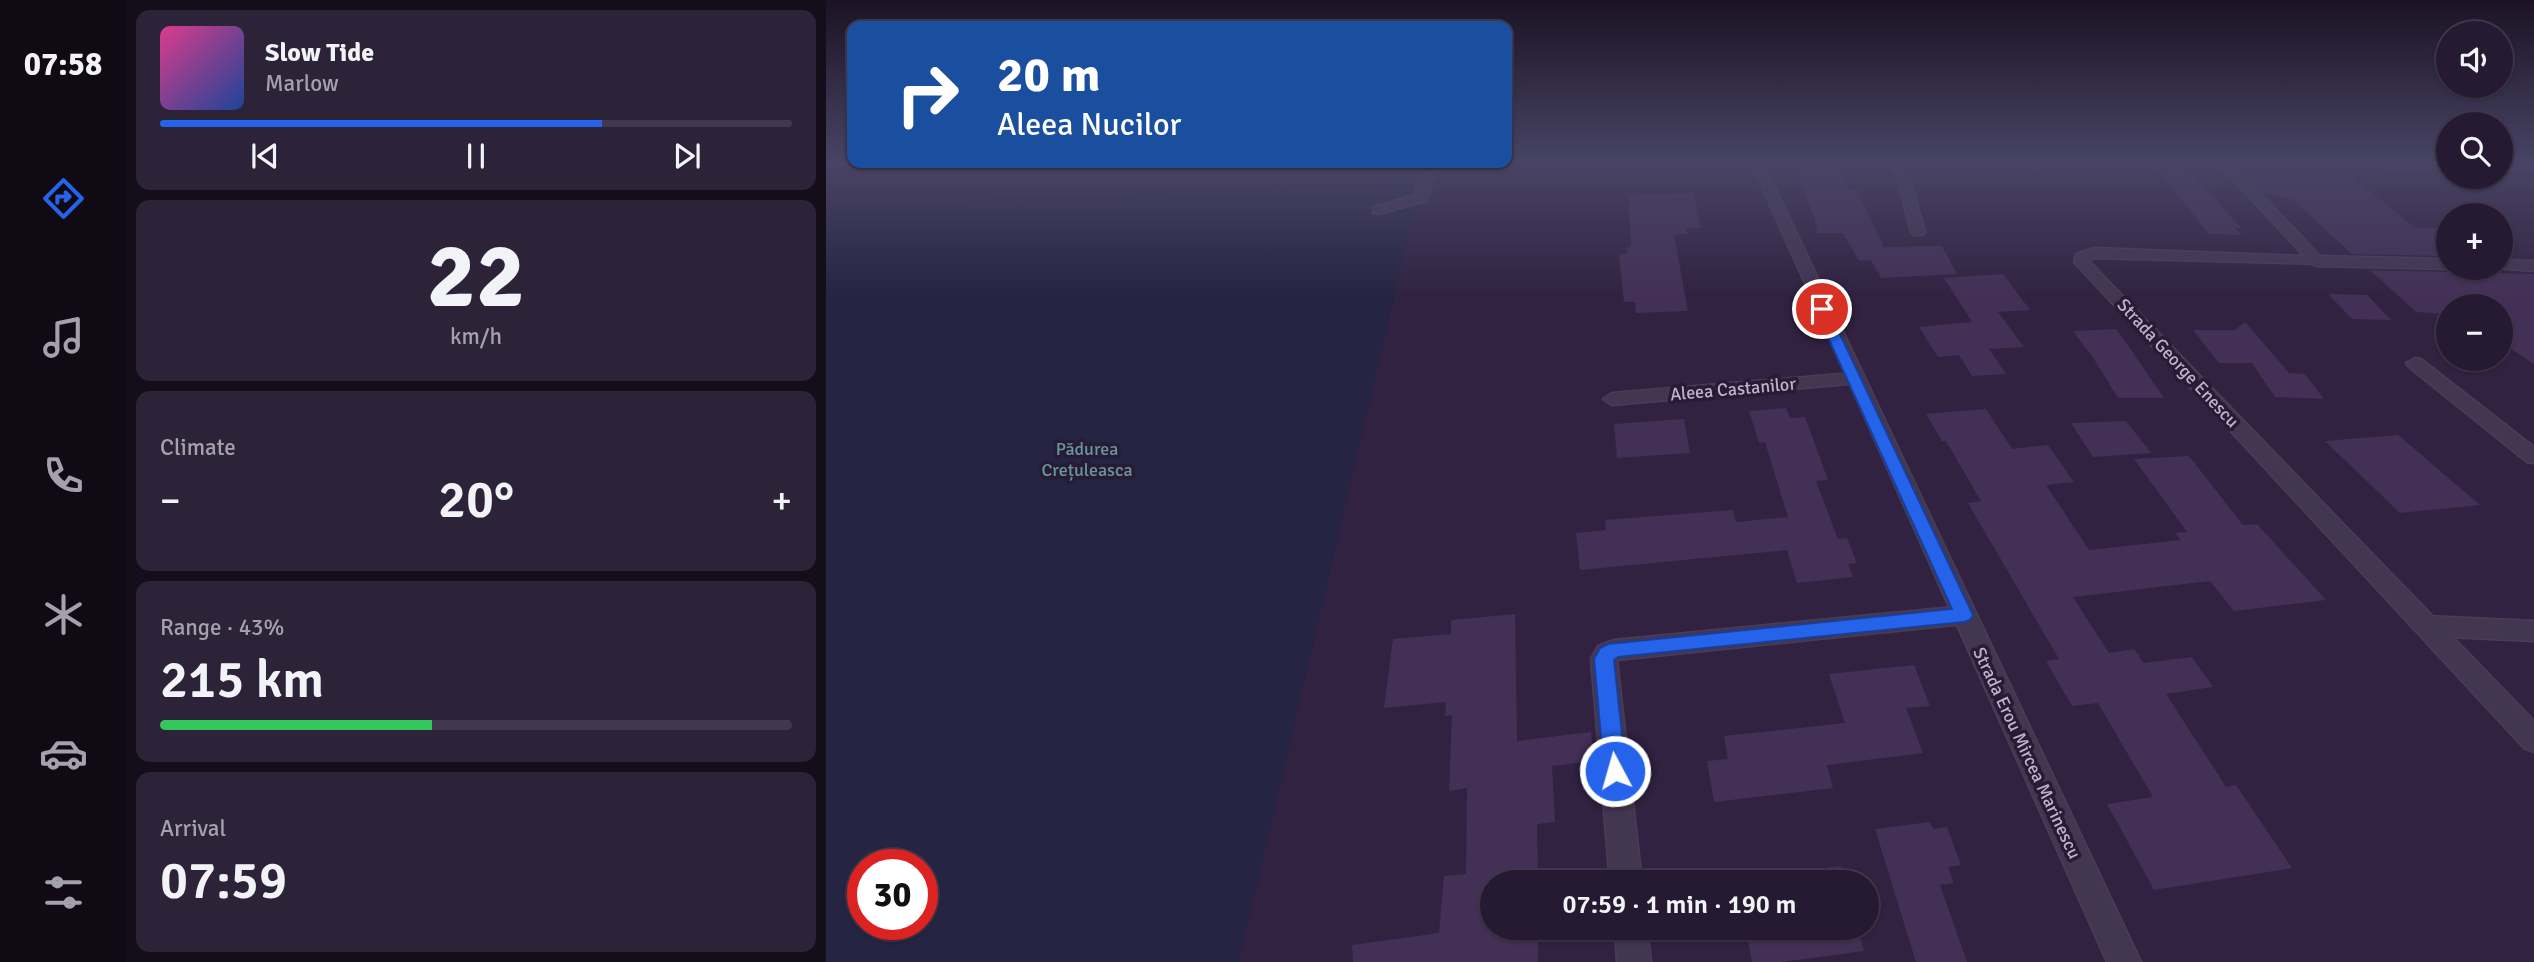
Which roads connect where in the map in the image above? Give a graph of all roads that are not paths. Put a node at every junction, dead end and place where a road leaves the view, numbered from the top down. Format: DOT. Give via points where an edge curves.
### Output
graph roads {
  1 [pos="1386,207"];
  2 [pos="1775,207"];
  3 [pos="1912,207"];
  4 [pos="2265,207"];
  5 [pos="1378,209"];
  6 [pos="1919,232"];
  7 [pos="2317,261"];
  8 [pos="2436,264"];
  9 [pos="2513,265"];
  10 [pos="2534,266"];
  11 [pos="2415,363"];
  12 [pos="1854,379"];
  13 [pos="1612,399"];
  14 [pos="2534,457"];
  15 [pos="1964,615"];
  16 [pos="2427,626"];
  17 [pos="2534,631"];
  18 [pos="2534,740"];
  19 [pos="1625,870"];
  20 [pos="1632,940"];
  21 [pos="1634,962"];
  22 [pos="2124,962"];
  1 -- 5 [label="street"];
  2 -- 12 [label="street, Strada Erou Mircea Marinescu"];
  3 -- 6 [label="street"];
  4 -- 7 [label="street"];
  7 -- 8 [label="street"];
  7 -- 16 [label="street, Strada George Enescu" via="2094,253 2081,257"];
  9 -- 10 [label="street"];
  11 -- 14 [label="street"];
  12 -- 13 [label="street, Aleea Castanilor"];
  12 -- 15 [label="street, Strada Erou Mircea Marinescu"];
  15 -- 19 [label="street" via="1607,653"];
  15 -- 22 [label="street, Strada Erou Mircea Marinescu"];
  16 -- 17 [label="street"];
  16 -- 18 [label="street, Strada George Enescu"];
  20 -- 21 [label="street"];
}
